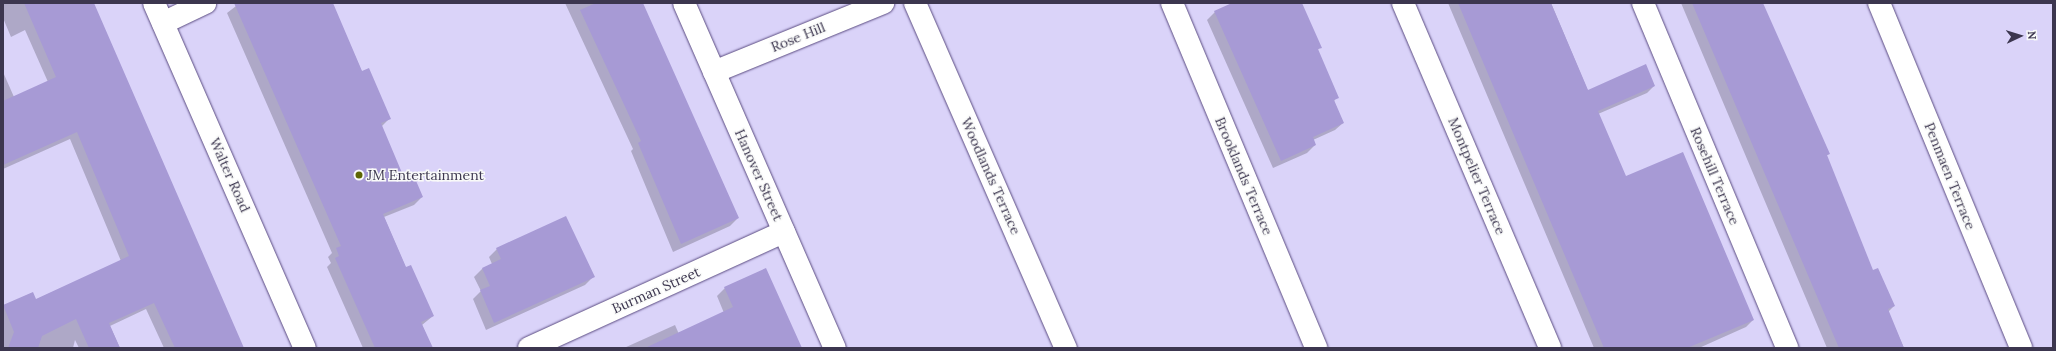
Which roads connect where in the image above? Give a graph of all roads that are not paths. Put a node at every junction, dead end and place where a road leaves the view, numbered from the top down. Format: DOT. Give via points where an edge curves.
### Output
graph roads {
  1 [pos="154,3"];
  2 [pos="205,3"];
  3 [pos="684,3"];
  4 [pos="883,3"];
  5 [pos="915,3"];
  6 [pos="1172,3"];
  7 [pos="1403,3"];
  8 [pos="1642,3"];
  9 [pos="1879,3"];
  10 [pos="163,23"];
  11 [pos="714,72"];
  12 [pos="784,232"];
  13 [pos="305,348"];
  14 [pos="529,348"];
  15 [pos="835,348"];
  16 [pos="1066,348"];
  17 [pos="1316,348"];
  18 [pos="1550,348"];
  19 [pos="1787,348"];
  20 [pos="2021,348"];
  1 -- 10 [label="street, Walter Road"];
  2 -- 10 [label="street"];
  3 -- 11 [label="street, Hanover Street"];
  4 -- 11 [label="street, Rose Hill"];
  5 -- 16 [label="street, Woodlands Terrace"];
  6 -- 17 [label="street, Brooklands Terrace"];
  7 -- 18 [label="street, Montpelier Terrace"];
  8 -- 19 [label="street, Rosehill Terrace"];
  9 -- 20 [label="street, Penmaen Terrace"];
  10 -- 13 [label="street, Walter Road"];
  11 -- 12 [label="street, Hanover Street"];
  12 -- 14 [label="street, Burman Street"];
  12 -- 15 [label="street, Hanover Street"];
}
